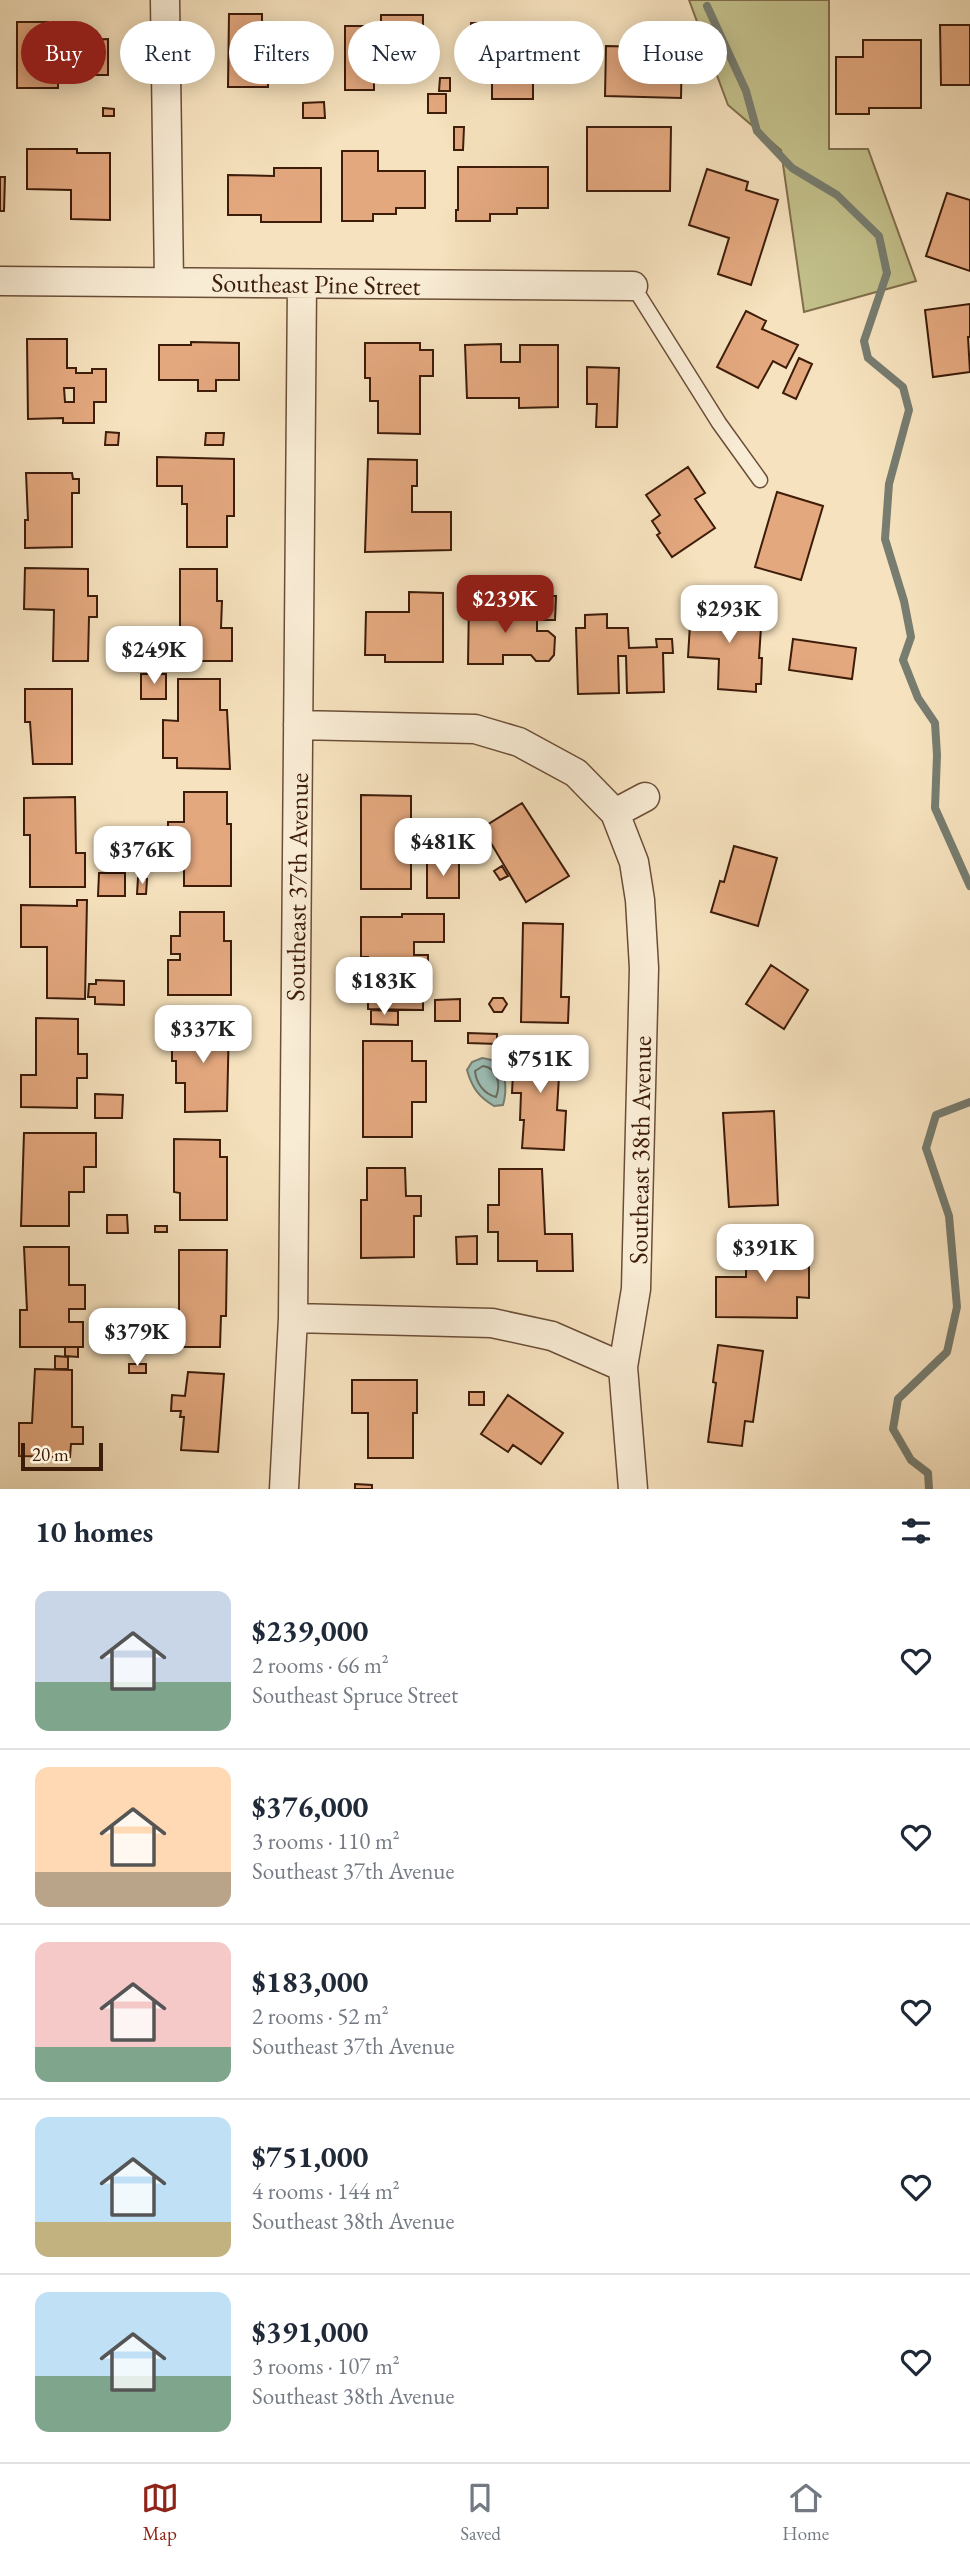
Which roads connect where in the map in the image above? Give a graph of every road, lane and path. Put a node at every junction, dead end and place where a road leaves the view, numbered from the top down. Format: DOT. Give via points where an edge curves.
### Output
graph roads {
  1 [pos="165,0"];
  2 [pos="0,281"];
  3 [pos="169,282"];
  4 [pos="302,284"];
  5 [pos="633,286"];
  6 [pos="760,480"];
  7 [pos="298,725"];
  8 [pos="645,797"];
  9 [pos="615,813"];
  10 [pos="293,1318"];
  11 [pos="623,1367"];
  12 [pos="284,1489"];
  13 [pos="633,1489"];
  1 -- 3 [label="street"];
  2 -- 3 [label="street, Southeast Pine Street"];
  3 -- 4 [label="street, Southeast Pine Street"];
  4 -- 5 [label="street, Southeast Pine Street"];
  4 -- 7 [label="street, Southeast 37th Avenue"];
  5 -- 6 [label="lane"];
  7 -- 9 [label="street" via="475,729 519,743 576,773"];
  7 -- 10 [label="street, Southeast 37th Avenue"];
  8 -- 9 [label="street"];
  9 -- 11 [label="street, Southeast 38th Avenue" via="634,862 645,968 636,1289"];
  10 -- 11 [label="street" via="492,1323 552,1336"];
  10 -- 12 [label="street, Southeast 37th Avenue"];
  11 -- 13 [label="street, Southeast 38th Avenue"];
}
